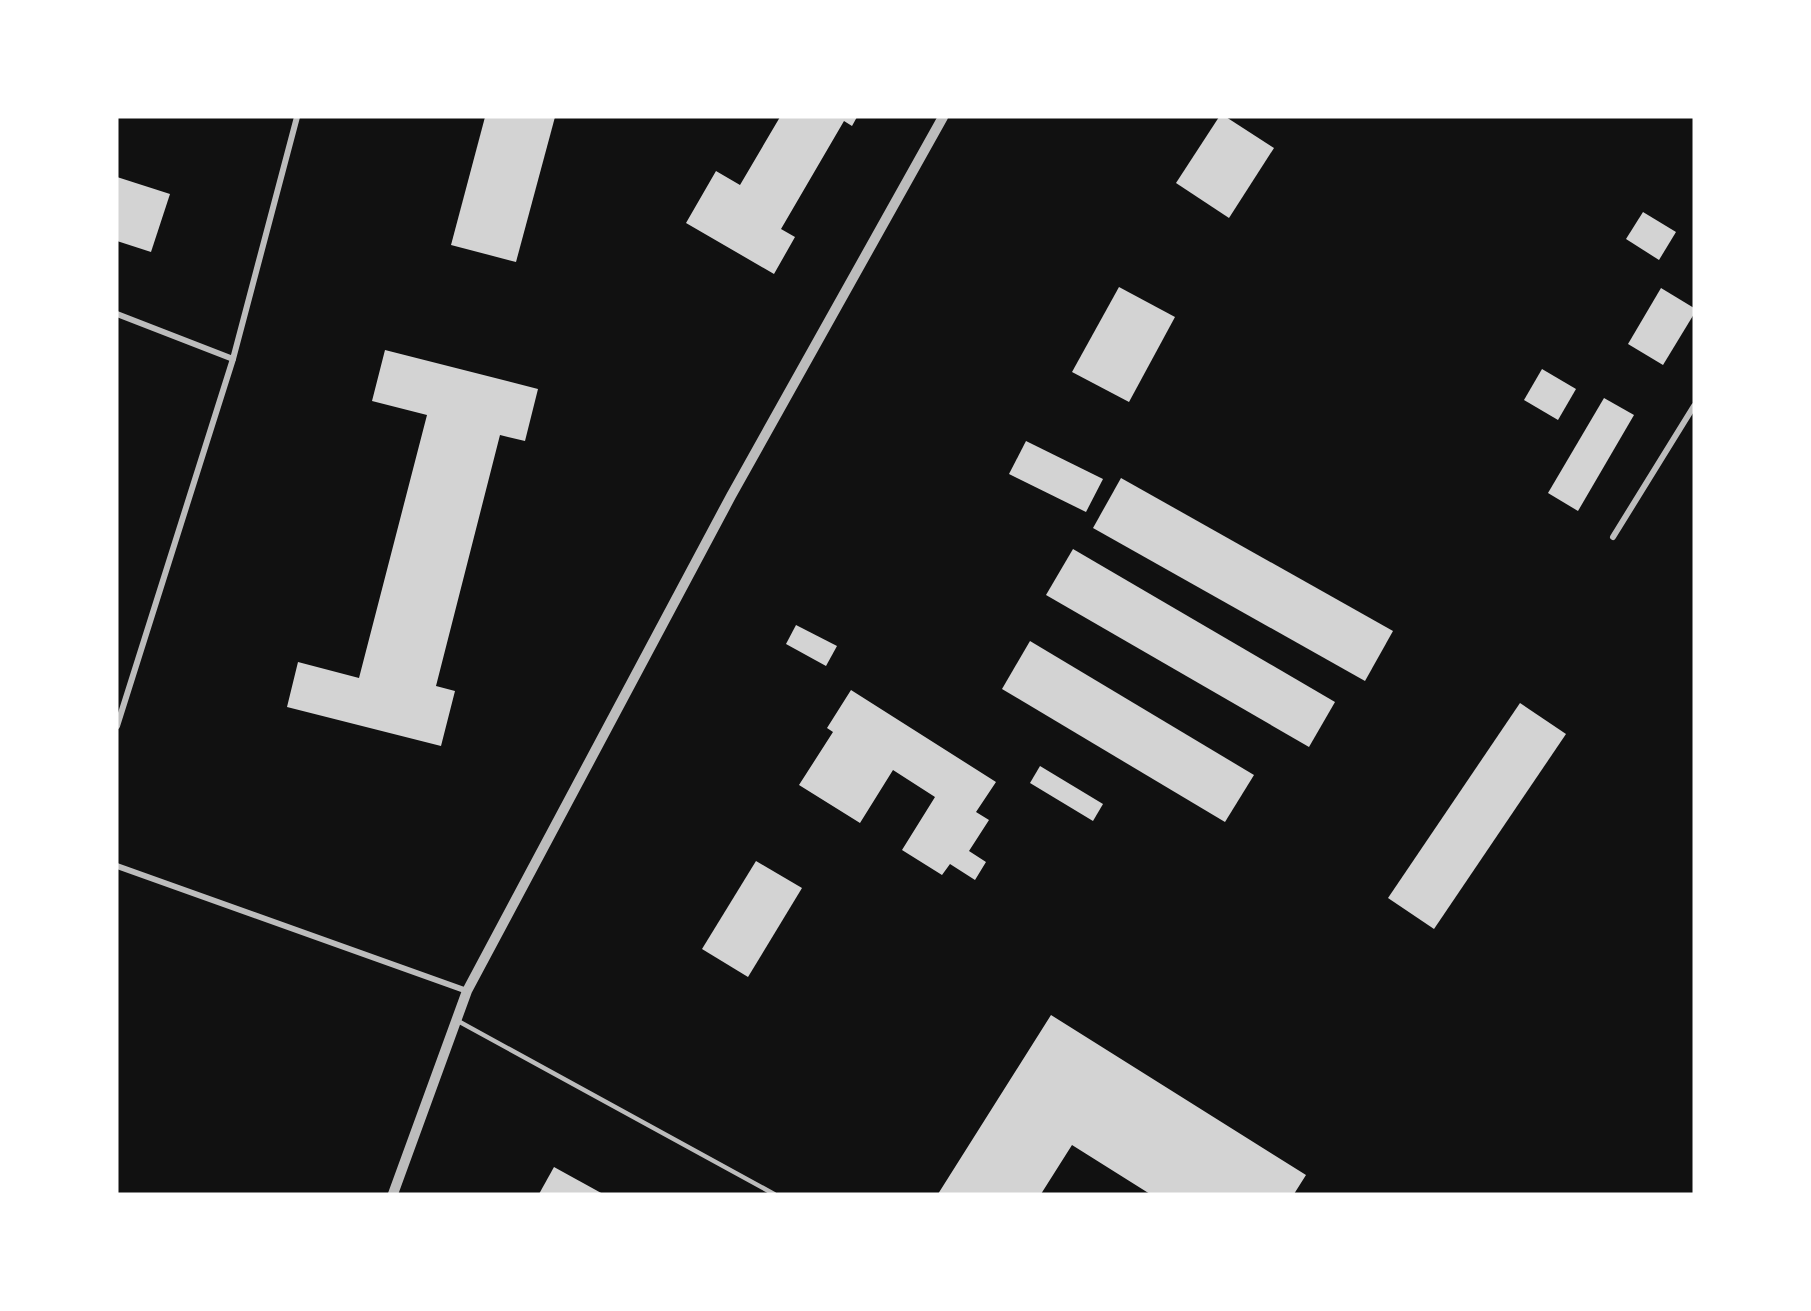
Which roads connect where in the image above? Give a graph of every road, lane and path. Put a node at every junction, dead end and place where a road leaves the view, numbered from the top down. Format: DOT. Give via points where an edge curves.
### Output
graph roads {
  1 [pos="297,117"];
  2 [pos="943,117"];
  3 [pos="117,314"];
  4 [pos="234,359"];
  5 [pos="1694,406"];
  6 [pos="1613,537"];
  7 [pos="117,726"];
  8 [pos="117,866"];
  9 [pos="467,991"];
  10 [pos="456,1020"];
  11 [pos="393,1194"];
  12 [pos="774,1194"];
  1 -- 4 [label="street"];
  2 -- 9 [label="street" via="730,496"];
  3 -- 4 [label="street"];
  4 -- 7 [label="street"];
  5 -- 6 [label="street"];
  8 -- 9 [label="street"];
  9 -- 10 [label="street"];
  10 -- 11 [label="street"];
  10 -- 12 [label="lane"];
}
